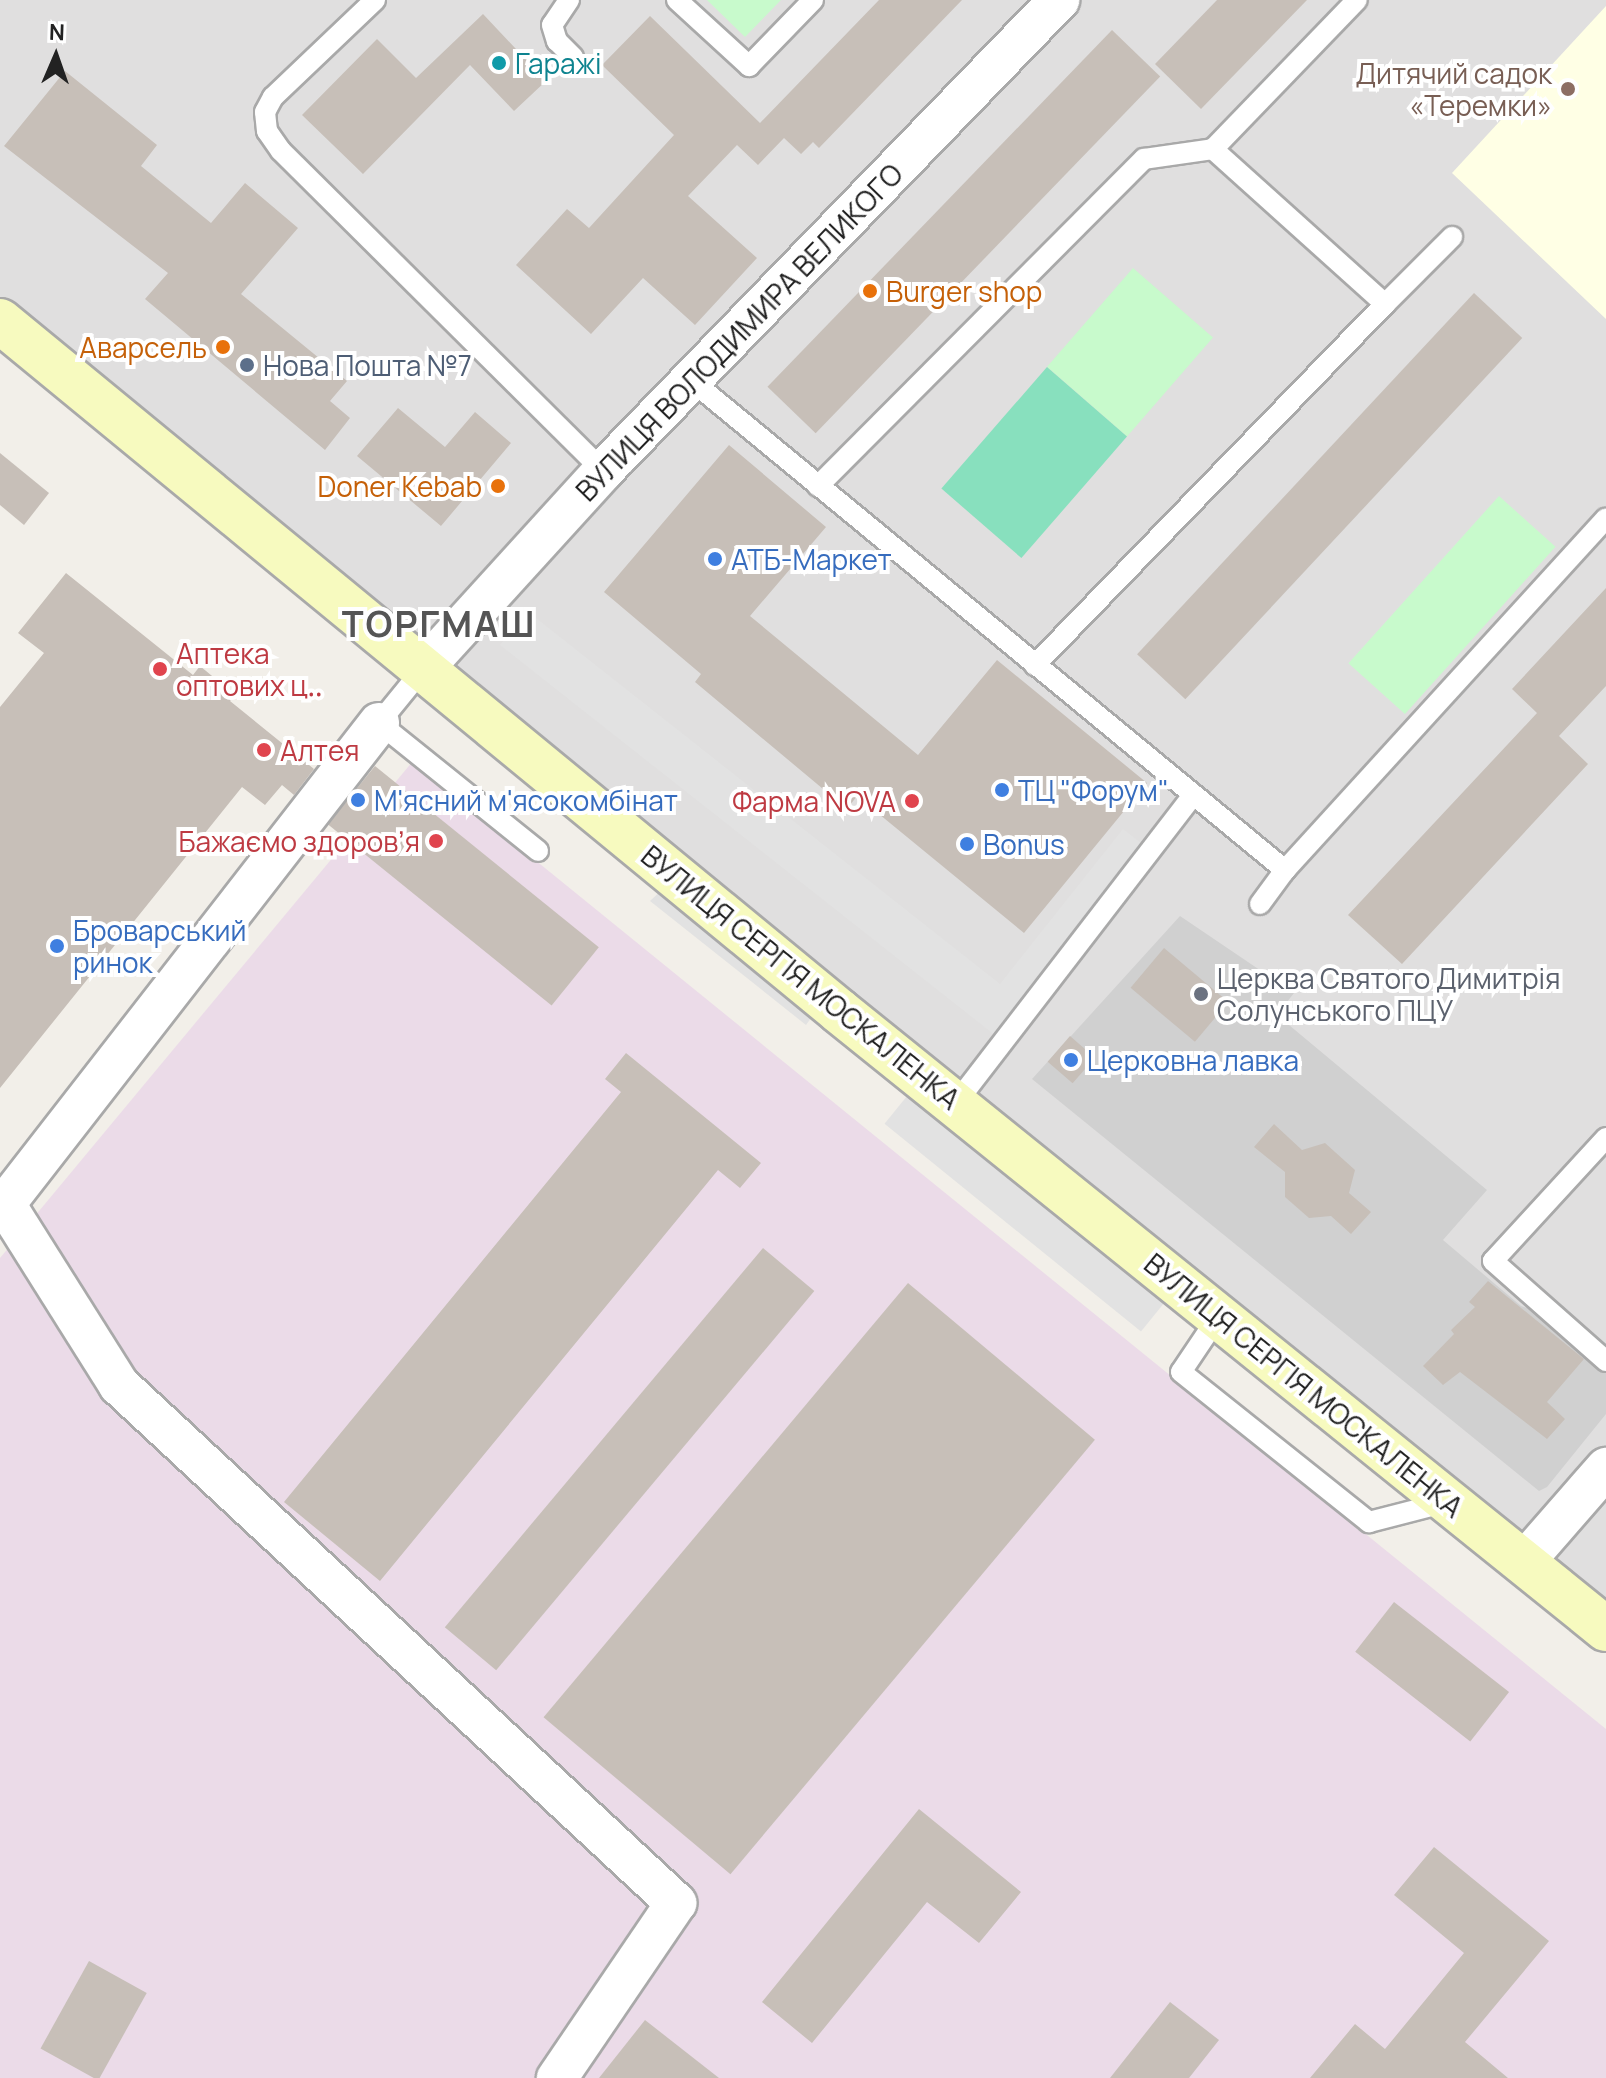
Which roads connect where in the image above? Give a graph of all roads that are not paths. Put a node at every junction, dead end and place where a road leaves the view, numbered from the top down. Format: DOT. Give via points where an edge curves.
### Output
graph roads {
  1 [pos="375,0"];
  2 [pos="569,0"];
  3 [pos="677,0"];
  4 [pos="813,0"];
  5 [pos="1059,0"];
  6 [pos="1357,0"];
  7 [pos="573,57"];
  8 [pos="1213,149"];
  9 [pos="1452,237"];
  10 [pos="1385,304"];
  11 [pos="0,321"];
  12 [pos="692,381"];
  13 [pos="603,471"];
  14 [pos="818,486"];
  15 [pos="1606,519"];
  16 [pos="1035,665"];
  17 [pos="423,669"];
  18 [pos="379,723"];
  19 [pos="1193,795"];
  20 [pos="538,851"];
  21 [pos="1285,870"];
  22 [pos="1260,904"];
  23 [pos="956,1103"];
  24 [pos="1606,1138"];
  25 [pos="2,1204"];
  26 [pos="1218,1317"];
  27 [pos="1606,1361"];
  28 [pos="1606,1468"];
  29 [pos="1448,1501"];
  30 [pos="1524,1562"];
  31 [pos="1606,1629"];
  32 [pos="557,2078"];
  1 -- 13 [label="lane" via="273,97 265,112 267,131 281,151"];
  2 -- 7 [label="lane" via="552,25 557,41"];
  3 -- 4 [label="lane" via="749,66"];
  5 -- 12 [label="street, ВУЛИЦЯ ВОЛОДИМИРА ВЕЛИКОГО"];
  6 -- 8 [label="lane"];
  8 -- 10 [label="lane"];
  8 -- 14 [label="lane" via="1144,159"];
  9 -- 10 [label="lane"];
  10 -- 16 [label="lane"];
  11 -- 17 [label="main road, ВУЛИЦЯ СЕРГІЯ МОСКАЛЕНКА"];
  12 -- 13 [label="street, ВУЛИЦЯ ВОЛОДИМИРА ВЕЛИКОГО"];
  12 -- 14 [label="lane"];
  13 -- 17 [label="street, ВУЛИЦЯ ВОЛОДИМИРА ВЕЛИКОГО"];
  14 -- 16 [label="lane"];
  15 -- 21 [label="lane"];
  16 -- 19 [label="lane"];
  17 -- 18 [label="lane"];
  17 -- 23 [label="main road, ВУЛИЦЯ СЕРГІЯ МОСКАЛЕНКА"];
  18 -- 20 [label="lane"];
  18 -- 25 [label="street"];
  19 -- 21 [label="lane"];
  19 -- 23 [label="lane"];
  21 -- 22 [label="lane"];
  23 -- 26 [label="main road, ВУЛИЦЯ СЕРГІЯ МОСКАЛЕНКА"];
  24 -- 27 [label="lane" via="1493,1261"];
  25 -- 32 [label="street" via="119,1385 676,1903"];
  26 -- 29 [label="main road, ВУЛИЦЯ СЕРГІЯ МОСКАЛЕНКА"];
  26 -- 29 [label="lane" via="1181,1372 1369,1522"];
  28 -- 30 [label="street"];
  29 -- 30 [label="main road, ВУЛИЦЯ СЕРГІЯ МОСКАЛЕНКА"];
  30 -- 31 [label="main road, ВУЛИЦЯ СЕРГІЯ МОСКАЛЕНКА"];
}
